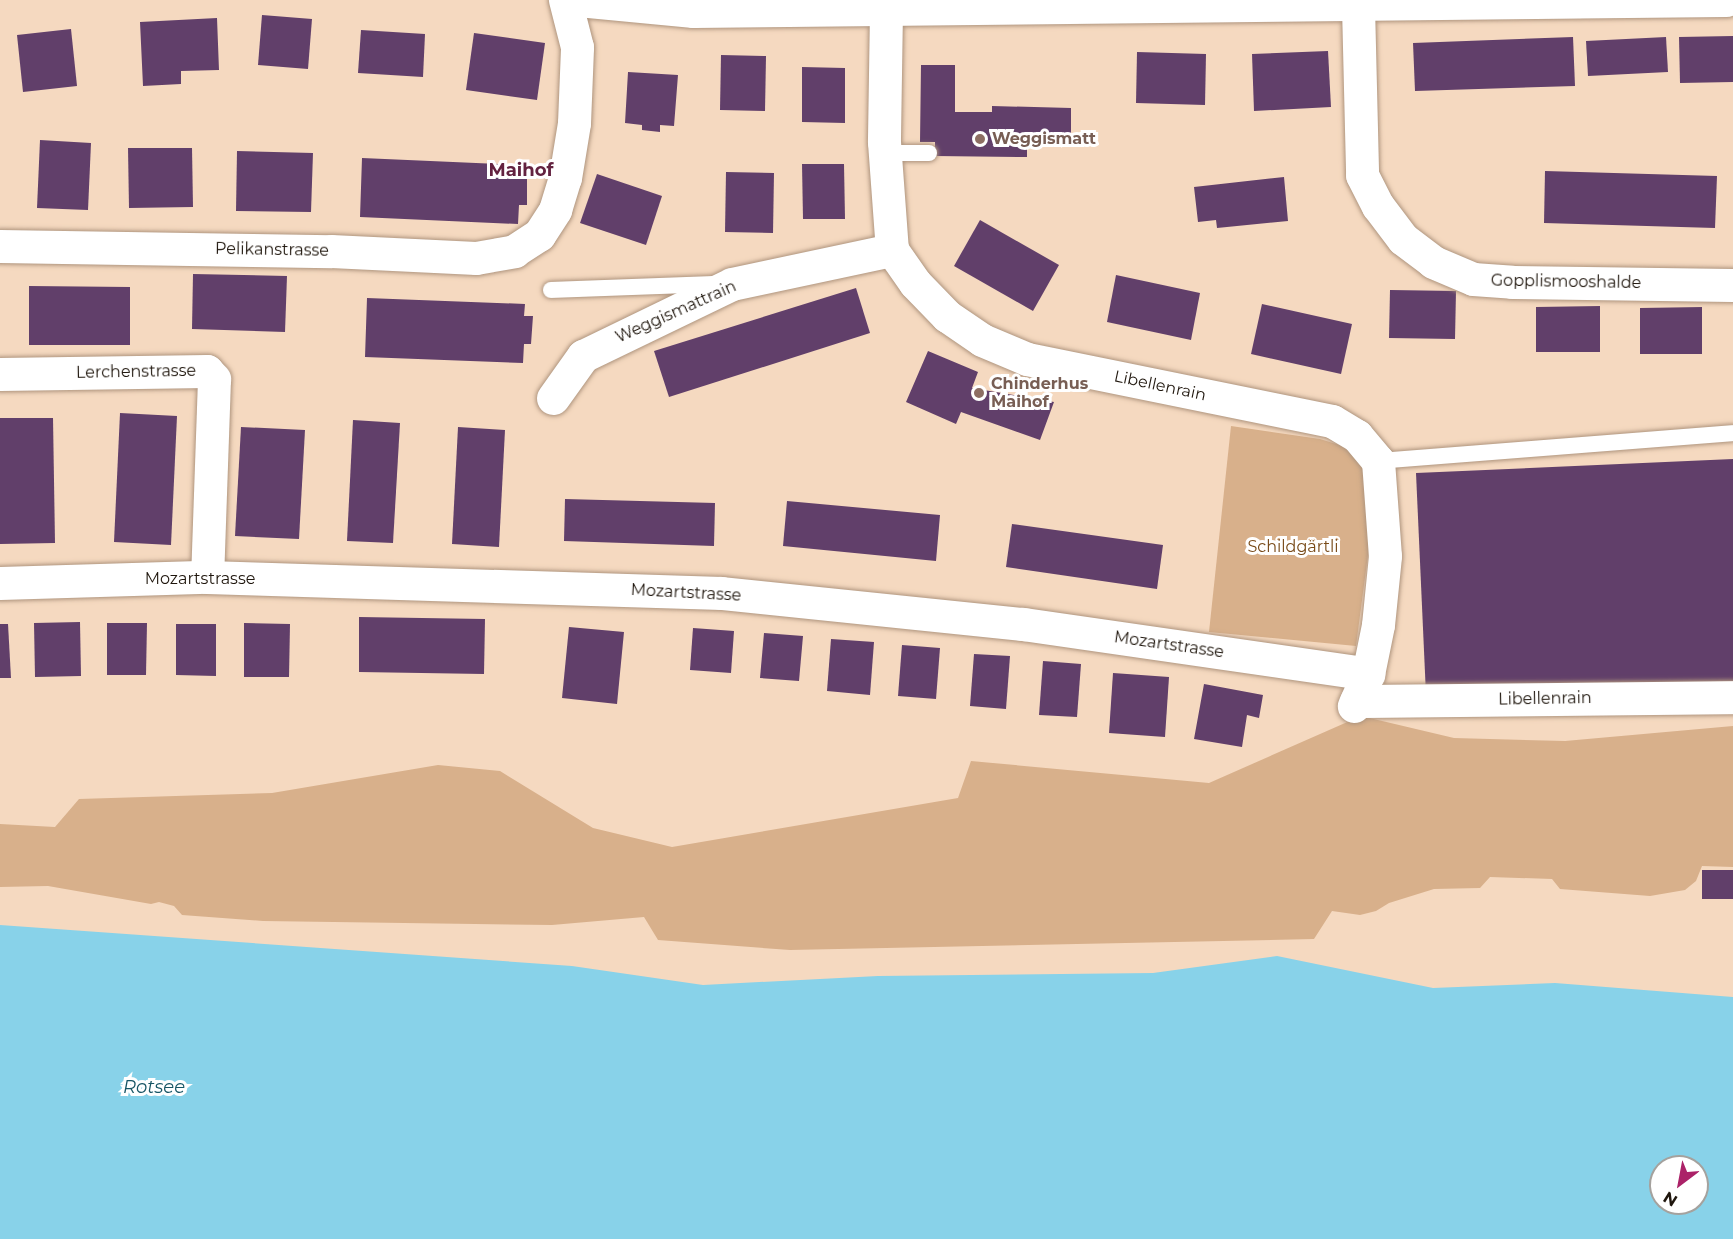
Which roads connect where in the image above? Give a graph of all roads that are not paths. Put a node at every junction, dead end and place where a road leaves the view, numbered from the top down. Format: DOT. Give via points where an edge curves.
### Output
graph roads {
  1 [pos="565,0"];
  2 [pos="578,0"];
  3 [pos="1726,0"];
  4 [pos="1618,2"];
  5 [pos="1358,6"];
  6 [pos="886,10"];
  7 [pos="885,153"];
  8 [pos="929,153"];
  9 [pos="0,246"];
  10 [pos="892,250"];
  11 [pos="732,284"];
  12 [pos="1733,285"];
  13 [pos="551,290"];
  14 [pos="0,374"];
  15 [pos="553,398"];
  16 [pos="1733,433"];
  17 [pos="1377,461"];
  18 [pos="207,577"];
  19 [pos="0,583"];
  20 [pos="1359,694"];
  21 [pos="1733,697"];
  1 -- 9 [label="street, Pelikanstrasse" via="577,47 574,123 555,210 539,235 514,251 476,258 331,251"];
  2 -- 6 [label="street" via="693,11"];
  3 -- 4 [label="street"];
  4 -- 5 [label="street"];
  5 -- 6 [label="street"];
  5 -- 12 [label="street, Gopplismooshalde" via="1362,175 1378,206 1403,238 1433,262 1473,279 1512,282"];
  6 -- 7 [label="street"];
  7 -- 8 [label="lane"];
  7 -- 10 [label="street"];
  10 -- 11 [label="street, Weggismattrain"];
  10 -- 17 [label="street, Libellenrain" via="915,283 947,316 982,340 1027,359 1332,421 1357,436"];
  11 -- 13 [label="lane"];
  11 -- 15 [label="street, Weggismattrain" via="640,325 583,356"];
  14 -- 18 [label="street, Lerchenstrasse" via="207,371 214,379"];
  16 -- 17 [label="lane"];
  17 -- 20 [label="street" via="1386,556 1378,625"];
  18 -- 19 [label="street, Mozartstrasse"];
  18 -- 20 [label="street, Mozartstrasse" via="722,593 1023,624"];
  20 -- 21 [label="street, Libellenrain"];
}
